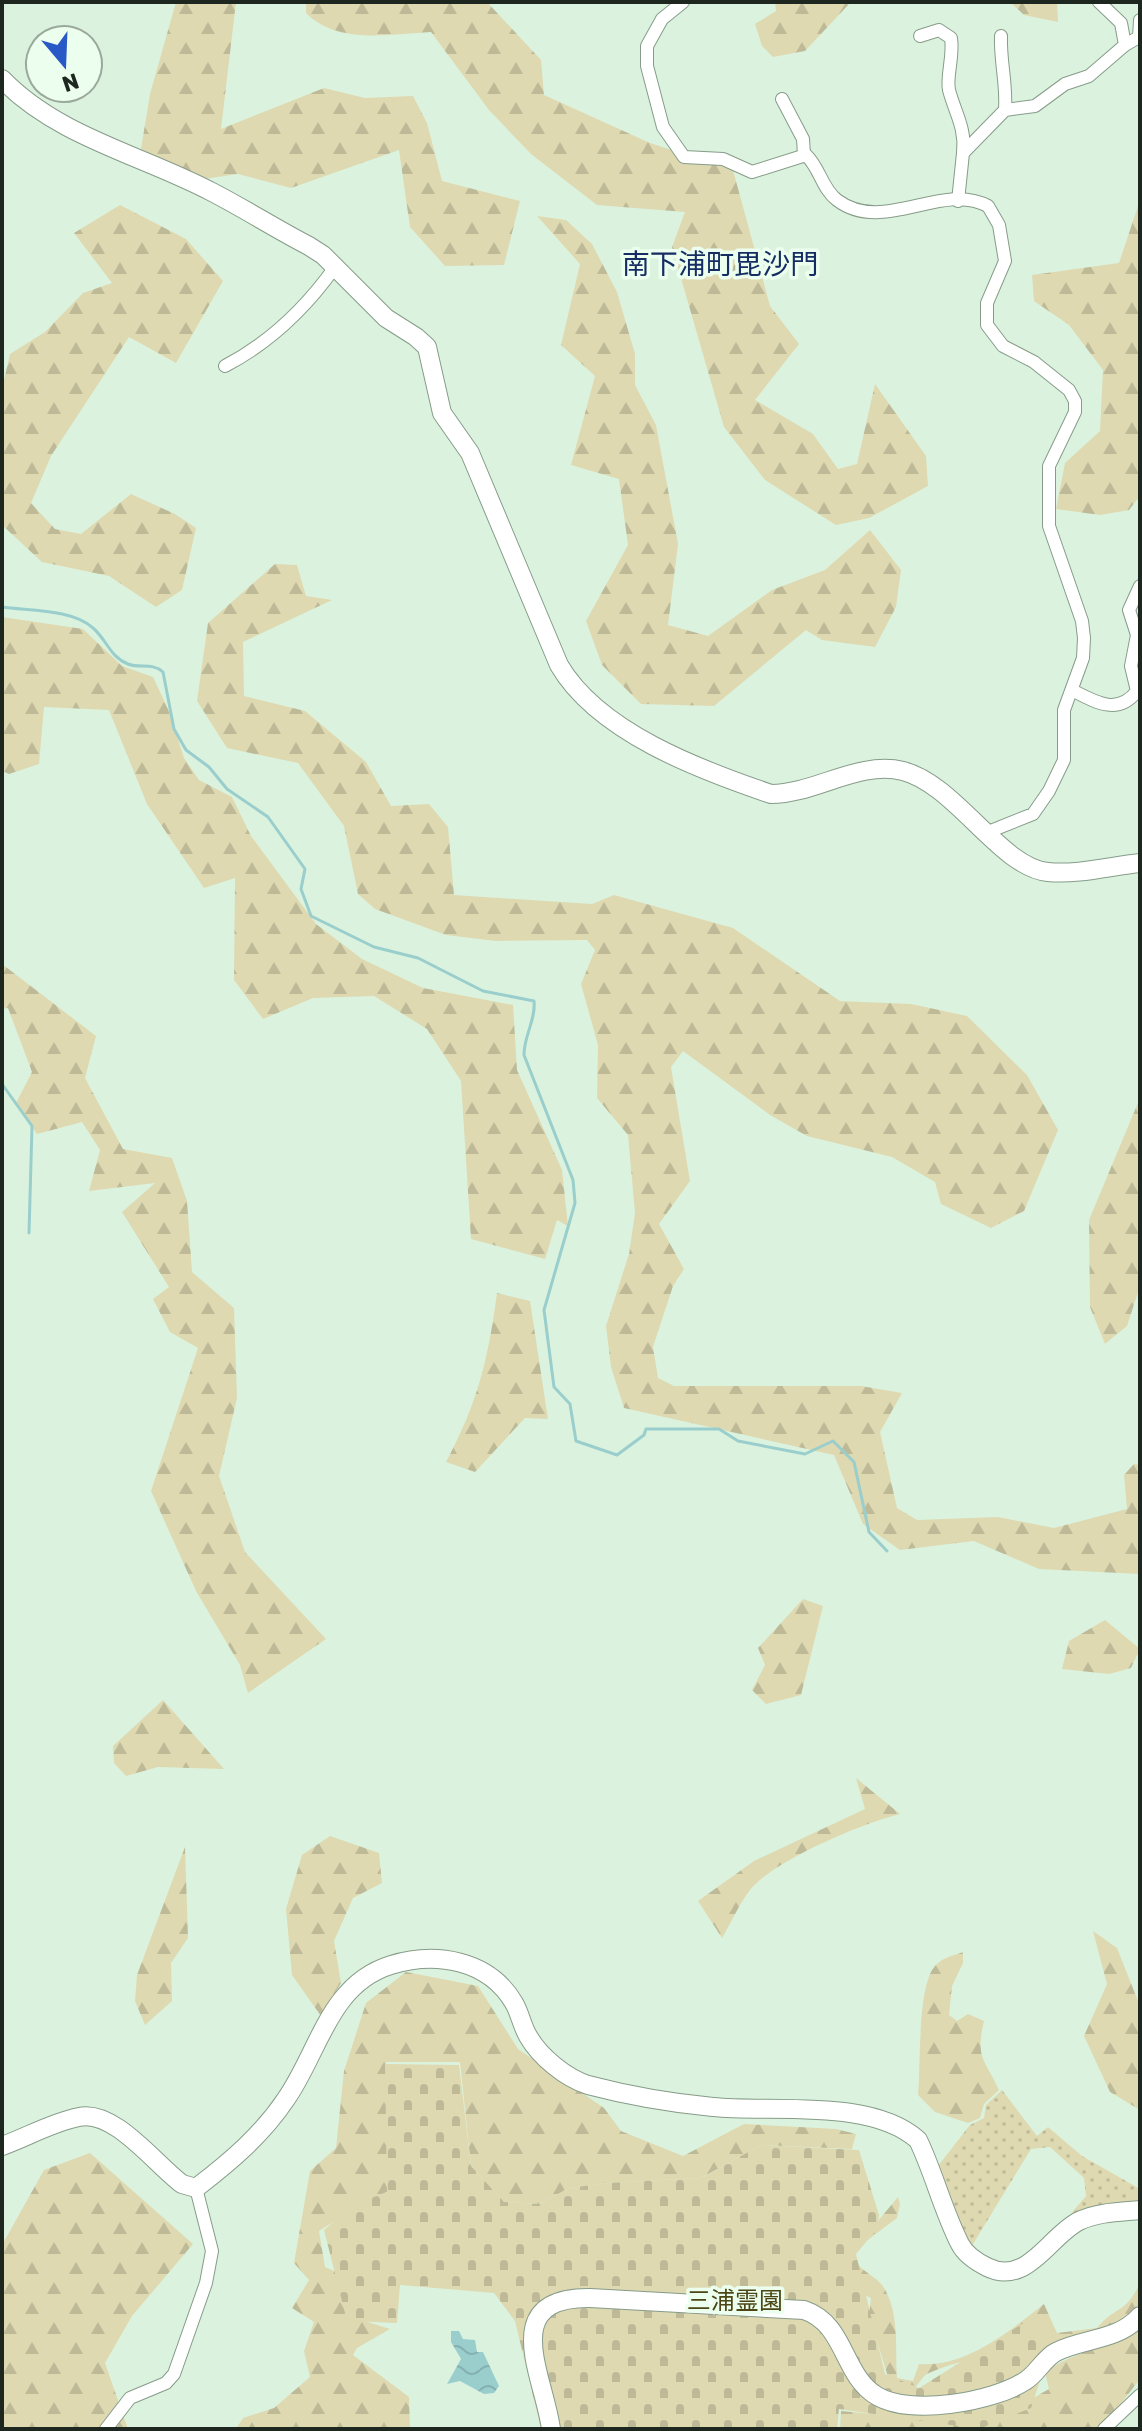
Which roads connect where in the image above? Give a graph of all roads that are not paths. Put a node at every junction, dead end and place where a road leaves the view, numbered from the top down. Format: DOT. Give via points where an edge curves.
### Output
graph roads {
  1 [pos="683,2"];
  2 [pos="1099,2"];
  3 [pos="1140,20"];
  4 [pos="920,36"];
  5 [pos="1001,36"];
  6 [pos="1125,45"];
  7 [pos="2,79"];
  8 [pos="782,99"];
  9 [pos="1005,110"];
  10 [pos="963,153"];
  11 [pos="804,155"];
  12 [pos="958,201"];
  13 [pos="335,267"];
  14 [pos="225,366"];
  15 [pos="1140,586"];
  16 [pos="1072,690"];
  17 [pos="988,832"];
  18 [pos="1140,863"];
  19 [pos="2,2146"];
  20 [pos="196,2188"];
  21 [pos="1140,2210"];
  22 [pos="1140,2316"];
  23 [pos="1140,2395"];
  24 [pos="106,2429"];
  25 [pos="551,2429"];
  26 [pos="1104,2429"];
  1 -- 11 [label="street" via="657,24 646,52 663,127 677,150 684,157 723,159 752,172"];
  2 -- 6 [label="street" via="1121,23"];
  3 -- 6 [label="street" via="1139,37"];
  4 -- 10 [label="street" via="939,30 951,38 949,88 965,133"];
  5 -- 9 [label="street"];
  6 -- 9 [label="street" via="1089,76 1065,84 1035,106"];
  7 -- 13 [label="street" via="35,109 211,191 309,246"];
  8 -- 11 [label="street" via="803,139"];
  9 -- 10 [label="street"];
  10 -- 12 [label="street"];
  11 -- 12 [label="street" via="816,165 834,198 862,212"];
  12 -- 16 [label="street" via="988,206 999,225 1004,265 987,303 990,330 1003,346 1065,387 1076,405 1049,466 1049,526 1084,638"];
  13 -- 14 [label="street" via="310,302 259,348"];
  13 -- 17 [label="street" via="386,318 427,347 442,413 470,453 559,665 575,690 645,742 762,791 781,794 871,770 898,770 920,778"];
  15 -- 16 [label="street" via="1129,610 1137,635 1131,666 1137,691 1130,701 1101,705"];
  16 -- 17 [label="street" via="1064,710 1064,760 1043,804 1033,814"];
  17 -- 18 [label="street" via="1021,862 1048,872"];
  19 -- 20 [label="street" via="80,2116 98,2116 182,2184"];
  20 -- 21 [label="street" via="245,2150 286,2100 320,2033 353,1987 389,1965 432,1957 484,1972 514,2003 529,2038 546,2059 579,2082 638,2099 861,2115 907,2130 918,2140 961,2246 999,2273 1030,2263 1076,2222"];
  20 -- 24 [label="street" via="212,2251 174,2374 166,2383 130,2398"];
  22 -- 25 [label="street" via="1099,2341 1056,2352 1012,2389 919,2408 897,2406 874,2395 826,2320 804,2310 572,2298 548,2306 531,2336"];
  23 -- 26 [label="street"];
}
